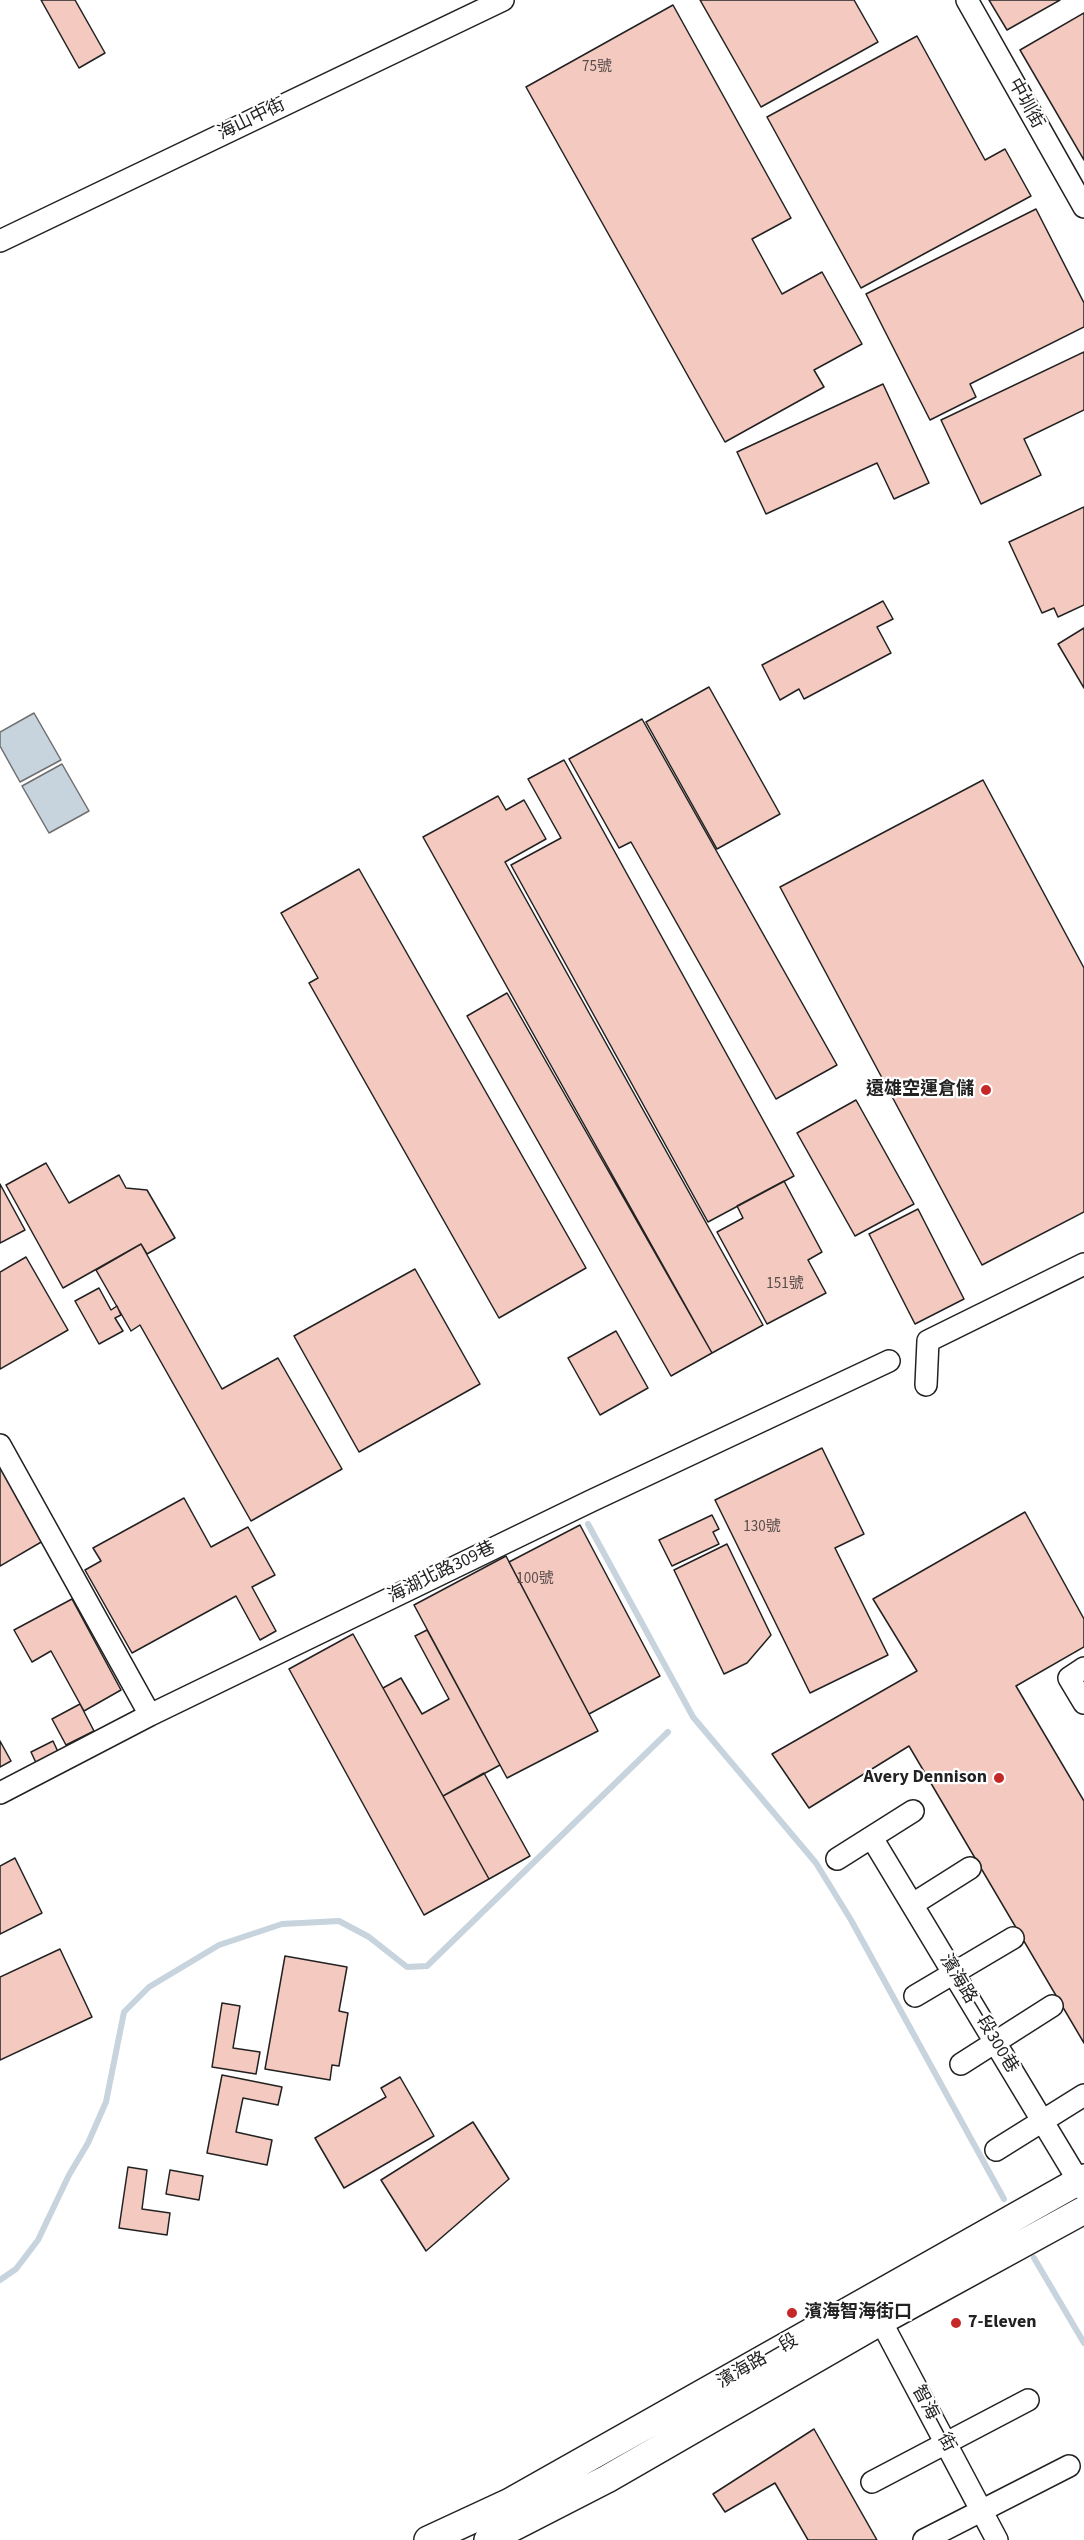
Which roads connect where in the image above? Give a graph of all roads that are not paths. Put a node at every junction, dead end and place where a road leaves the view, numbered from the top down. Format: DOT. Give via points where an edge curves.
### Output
graph roads {
  1 [pos="503,0"];
  2 [pos="967,0"];
  3 [pos="1084,207"];
  4 [pos="0,241"];
  5 [pos="1082,1269"];
  6 [pos="888,1361"];
  7 [pos="926,1385"];
  8 [pos="0,1445"];
  9 [pos="1076,1673"];
  10 [pos="1084,1703"];
  11 [pos="150,1715"];
  12 [pos="0,1793"];
  13 [pos="913,1811"];
  14 [pos="872,1838"];
  15 [pos="837,1859"];
  16 [pos="970,1868"];
  17 [pos="913,1904"];
  18 [pos="1013,1938"];
  19 [pos="954,1973"];
  20 [pos="915,1996"];
  21 [pos="1052,2006"];
  22 [pos="995,2042"];
  23 [pos="961,2064"];
  24 [pos="1084,2095"];
  25 [pos="1042,2121"];
  26 [pos="996,2150"];
  27 [pos="1082,2183"];
  28 [pos="1084,2210"];
  29 [pos="875,2310"];
  30 [pos="1028,2400"];
  31 [pos="946,2443"];
  32 [pos="609,2447"];
  33 [pos="1069,2466"];
  34 [pos="626,2468"];
  35 [pos="872,2482"];
  36 [pos="982,2511"];
  37 [pos="428,2540"];
  38 [pos="488,2540"];
  39 [pos="924,2540"];
  40 [pos="997,2540"];
  1 -- 4 [label="street, 海山中街"];
  2 -- 3 [label="street, 中圳街"];
  5 -- 7 [label="street" via="928,1341"];
  6 -- 11 [label="street, 海湖北路309巷"];
  8 -- 11 [label="street"];
  9 -- 10 [label="street"];
  11 -- 12 [label="street, 海湖北路309巷"];
  13 -- 14 [label="street"];
  14 -- 15 [label="street"];
  14 -- 17 [label="street, 濱海路一段300巷"];
  16 -- 17 [label="street"];
  17 -- 19 [label="street, 濱海路一段300巷"];
  18 -- 19 [label="street"];
  19 -- 20 [label="street"];
  19 -- 22 [label="street, 濱海路一段300巷"];
  21 -- 22 [label="street"];
  22 -- 23 [label="street"];
  22 -- 25 [label="street, 濱海路一段300巷"];
  24 -- 25 [label="street"];
  25 -- 26 [label="street"];
  25 -- 27 [label="street, 濱海路一段300巷"];
  27 -- 29 [label="main road, 濱海路一段"];
  28 -- 29 [label="main road, 濱海路一段"];
  29 -- 31 [label="street, 智海一街"];
  29 -- 32 [label="main road, 濱海路一段"];
  29 -- 34 [label="main road, 濱海路一段"];
  30 -- 31 [label="street"];
  31 -- 35 [label="street"];
  31 -- 36 [label="street, 智海一街"];
  32 -- 34 [label="main road"];
  32 -- 37 [label="main road, 濱海路一段" via="510,2502"];
  33 -- 36 [label="street"];
  34 -- 38 [label="main road, 濱海路一段"];
  36 -- 39 [label="street"];
  36 -- 40 [label="street, 智海一街"];
}
